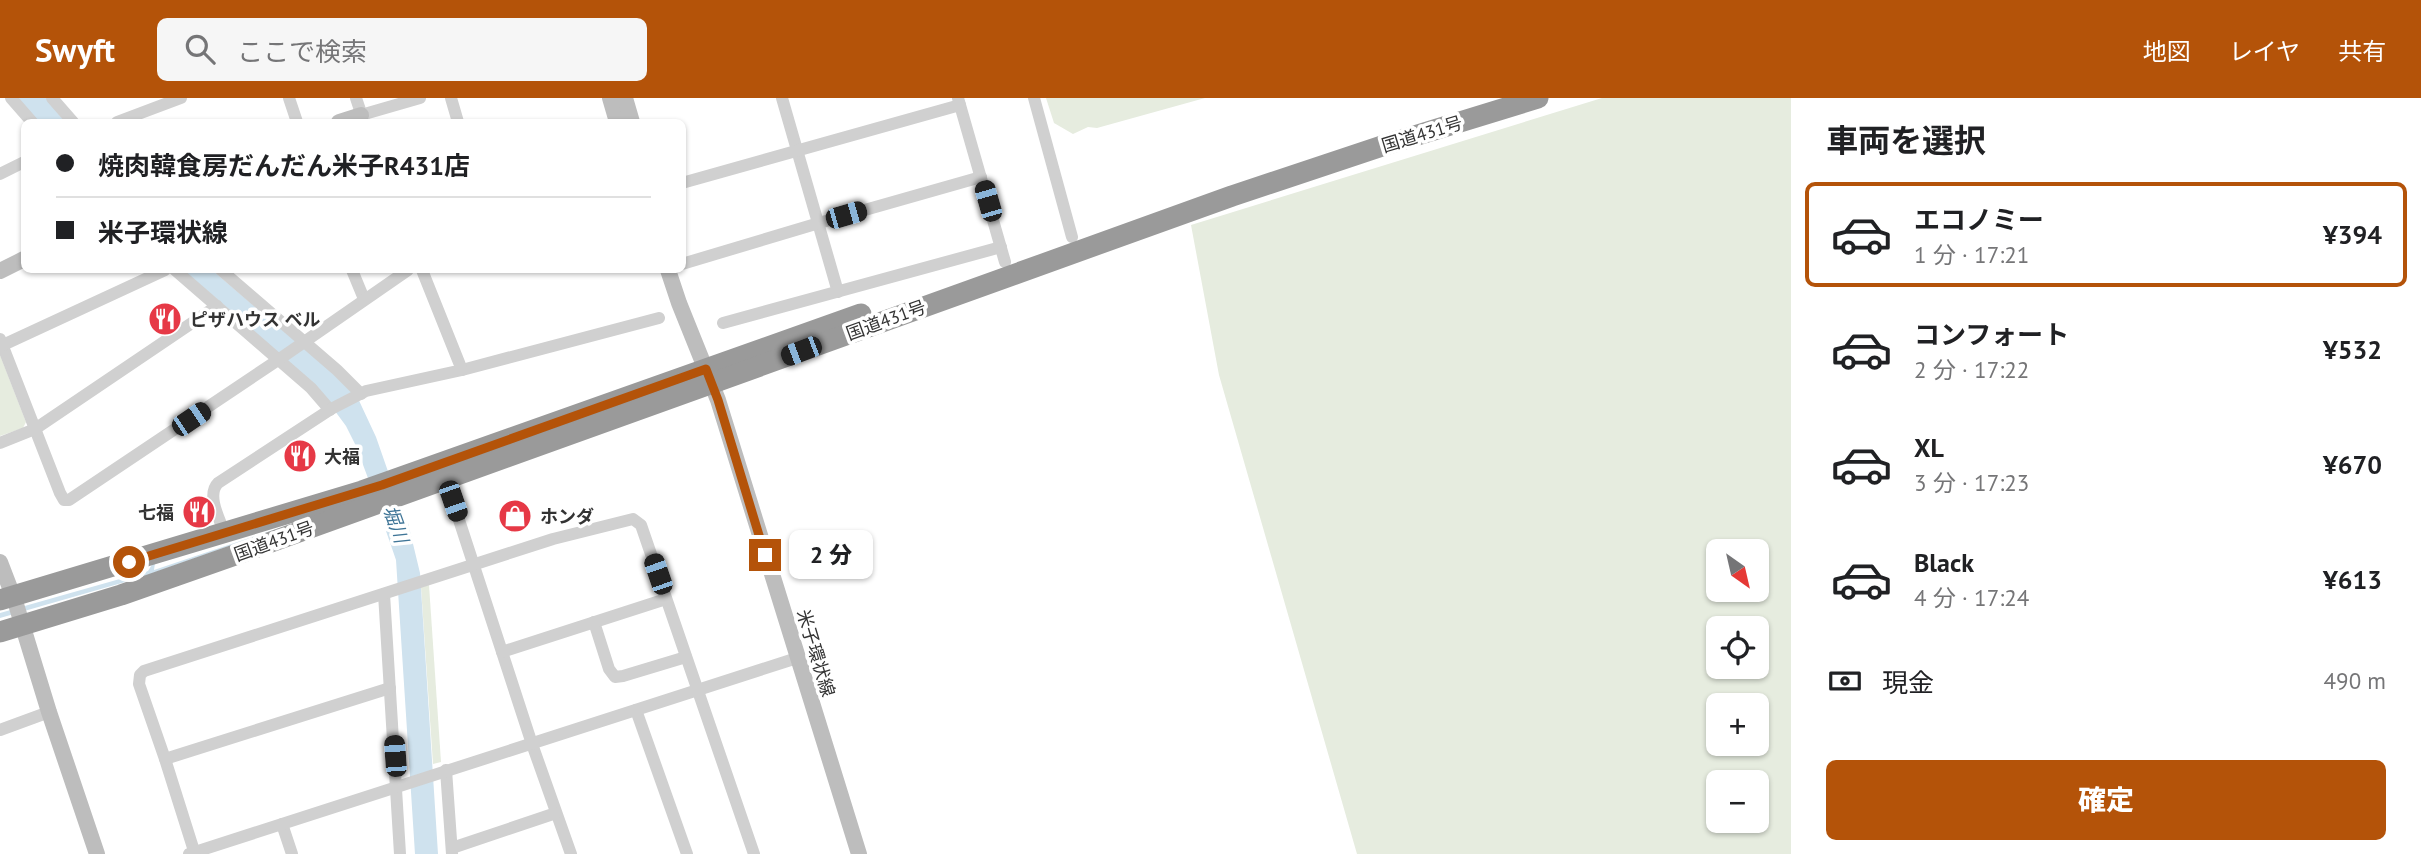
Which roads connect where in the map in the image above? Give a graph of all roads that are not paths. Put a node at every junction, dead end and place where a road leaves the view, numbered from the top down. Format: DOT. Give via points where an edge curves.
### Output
graph roads {
  1 [pos="11,98"];
  2 [pos="52,98"];
  3 [pos="181,98"];
  4 [pos="289,98"];
  5 [pos="356,98"];
  6 [pos="420,98"];
  7 [pos="452,98"];
  8 [pos="610,98"];
  9 [pos="625,98"];
  10 [pos="782,98"];
  11 [pos="1034,98"];
  12 [pos="1491,98"];
  13 [pos="1538,98"];
  14 [pos="959,101"];
  15 [pos="29,119"];
  16 [pos="70,119"];
  17 [pos="125,119"];
  18 [pos="296,119"];
  19 [pos="363,119"];
  20 [pos="457,119"];
  21 [pos="616,119"];
  22 [pos="631,119"];
  23 [pos="798,150"];
  24 [pos="21,164"];
  25 [pos="0,174"];
  26 [pos="981,177"];
  27 [pos="686,182"];
  28 [pos="819,222"];
  29 [pos="1072,237"];
  30 [pos="1003,255"];
  31 [pos="21,260"];
  32 [pos="686,263"];
  33 [pos="0,271"];
  34 [pos="157,273"];
  35 [pos="178,273"];
  36 [pos="226,273"];
  37 [pos="353,273"];
  38 [pos="403,273"];
  39 [pos="423,273"];
  40 [pos="669,273"];
  41 [pos="838,292"];
  42 [pos="364,299"];
  43 [pos="217,306"];
  44 [pos="659,318"];
  45 [pos="723,323"];
  46 [pos="1,342"];
  47 [pos="304,342"];
  48 [pos="278,360"];
  49 [pos="462,370"];
  50 [pos="709,377"];
  51 [pos="359,395"];
  52 [pos="331,410"];
  53 [pos="35,429"];
  54 [pos="0,443"];
  55 [pos="446,480"];
  56 [pos="404,486"];
  57 [pos="365,499"];
  58 [pos="225,534"];
  59 [pos="0,562"];
  60 [pos="475,564"];
  61 [pos="388,593"];
  62 [pos="9,599"];
  63 [pos="666,599"];
  64 [pos="594,622"];
  65 [pos="22,623"];
  66 [pos="0,632"];
  67 [pos="502,652"];
  68 [pos="686,657"];
  69 [pos="797,658"];
  70 [pos="390,688"];
  71 [pos="697,690"];
  72 [pos="636,710"];
  73 [pos="49,712"];
  74 [pos="0,730"];
  75 [pos="532,744"];
  76 [pos="165,759"];
  77 [pos="443,771"];
  78 [pos="402,784"];
  79 [pos="556,813"];
  80 [pos="282,824"];
  81 [pos="452,851"];
  82 [pos="97,854"];
  83 [pos="193,854"];
  84 [pos="292,854"];
  85 [pos="400,854"];
  86 [pos="571,854"];
  87 [pos="687,854"];
  88 [pos="754,854"];
  89 [pos="859,854"];
  1 -- 15 [label="street"];
  2 -- 16 [label="street"];
  3 -- 17 [label="street"];
  4 -- 18 [label="street"];
  5 -- 19 [label="street"];
  6 -- 19 [label="street"];
  7 -- 20 [label="street"];
  8 -- 21 [label="main road"];
  9 -- 22 [label="main road"];
  10 -- 23 [label="street"];
  11 -- 29 [label="street"];
  12 -- 29 [label="highway, 国道431号"];
  13 -- 50 [label="highway, 国道431号" via="1232,196"];
  14 -- 23 [label="street"];
  14 -- 26 [label="street"];
  23 -- 27 [label="street"];
  23 -- 28 [label="street"];
  24 -- 25 [label="street"];
  26 -- 28 [label="street"];
  26 -- 30 [label="street"];
  28 -- 32 [label="street"];
  28 -- 41 [label="street"];
  29 -- 30 [label="highway, 国道431号"];
  30 -- 41 [label="street"];
  30 -- 50 [label="highway, 国道431号"];
  31 -- 33 [label="main road"];
  34 -- 46 [label="street"];
  35 -- 43 [label="street"];
  36 -- 47 [label="street"];
  37 -- 42 [label="street"];
  38 -- 42 [label="street"];
  39 -- 49 [label="street"];
  40 -- 50 [label="main road, 米子環状線"];
  41 -- 45 [label="street"];
  42 -- 47 [label="street"];
  43 -- 48 [label="street"];
  43 -- 53 [label="street"];
  44 -- 49 [label="street"];
  46 -- 53 [label="street"];
  47 -- 48 [label="street"];
  47 -- 51 [label="street"];
  48 -- 52 [label="street"];
  48 -- 53 [label="street" via="69,500 62,498"];
  49 -- 51 [label="street"];
  50 -- 55 [label="highway, 国道431号"];
  50 -- 56 [label="highway, 国道431号"];
  50 -- 69 [label="main road, 米子環状線"];
  51 -- 52 [label="street"];
  52 -- 58 [label="street" via="215,485 213,495"];
  53 -- 54 [label="street"];
  55 -- 56 [label="highway, 国道431号"];
  55 -- 60 [label="street"];
  56 -- 57 [label="highway, 国道431号"];
  57 -- 58 [label="highway, 国道431号"];
  57 -- 65 [label="highway, 国道431号" via="131,592"];
  58 -- 62 [label="highway, 国道431号"];
  59 -- 62 [label="main road"];
  60 -- 61 [label="street"];
  60 -- 63 [label="street" via="633,519 641,525"];
  60 -- 67 [label="street"];
  61 -- 70 [label="street"];
  61 -- 76 [label="street" via="144,671 139,684"];
  62 -- 65 [label="main road"];
  63 -- 64 [label="street"];
  63 -- 68 [label="street"];
  64 -- 67 [label="street"];
  64 -- 68 [label="street" via="615,677"];
  65 -- 66 [label="highway, 国道431号"];
  65 -- 73 [label="main road"];
  67 -- 75 [label="street"];
  68 -- 71 [label="street"];
  69 -- 71 [label="street"];
  69 -- 89 [label="main road, 米子環状線"];
  70 -- 76 [label="street"];
  70 -- 78 [label="street"];
  71 -- 72 [label="street"];
  71 -- 88 [label="street"];
  72 -- 75 [label="street"];
  72 -- 87 [label="street"];
  73 -- 74 [label="street"];
  73 -- 82 [label="main road"];
  75 -- 77 [label="street"];
  75 -- 79 [label="street"];
  76 -- 83 [label="street"];
  77 -- 78 [label="street"];
  77 -- 81 [label="street"];
  78 -- 80 [label="street"];
  78 -- 85 [label="street"];
  79 -- 81 [label="street"];
  79 -- 86 [label="street"];
  80 -- 83 [label="street"];
  80 -- 84 [label="street"];
}
